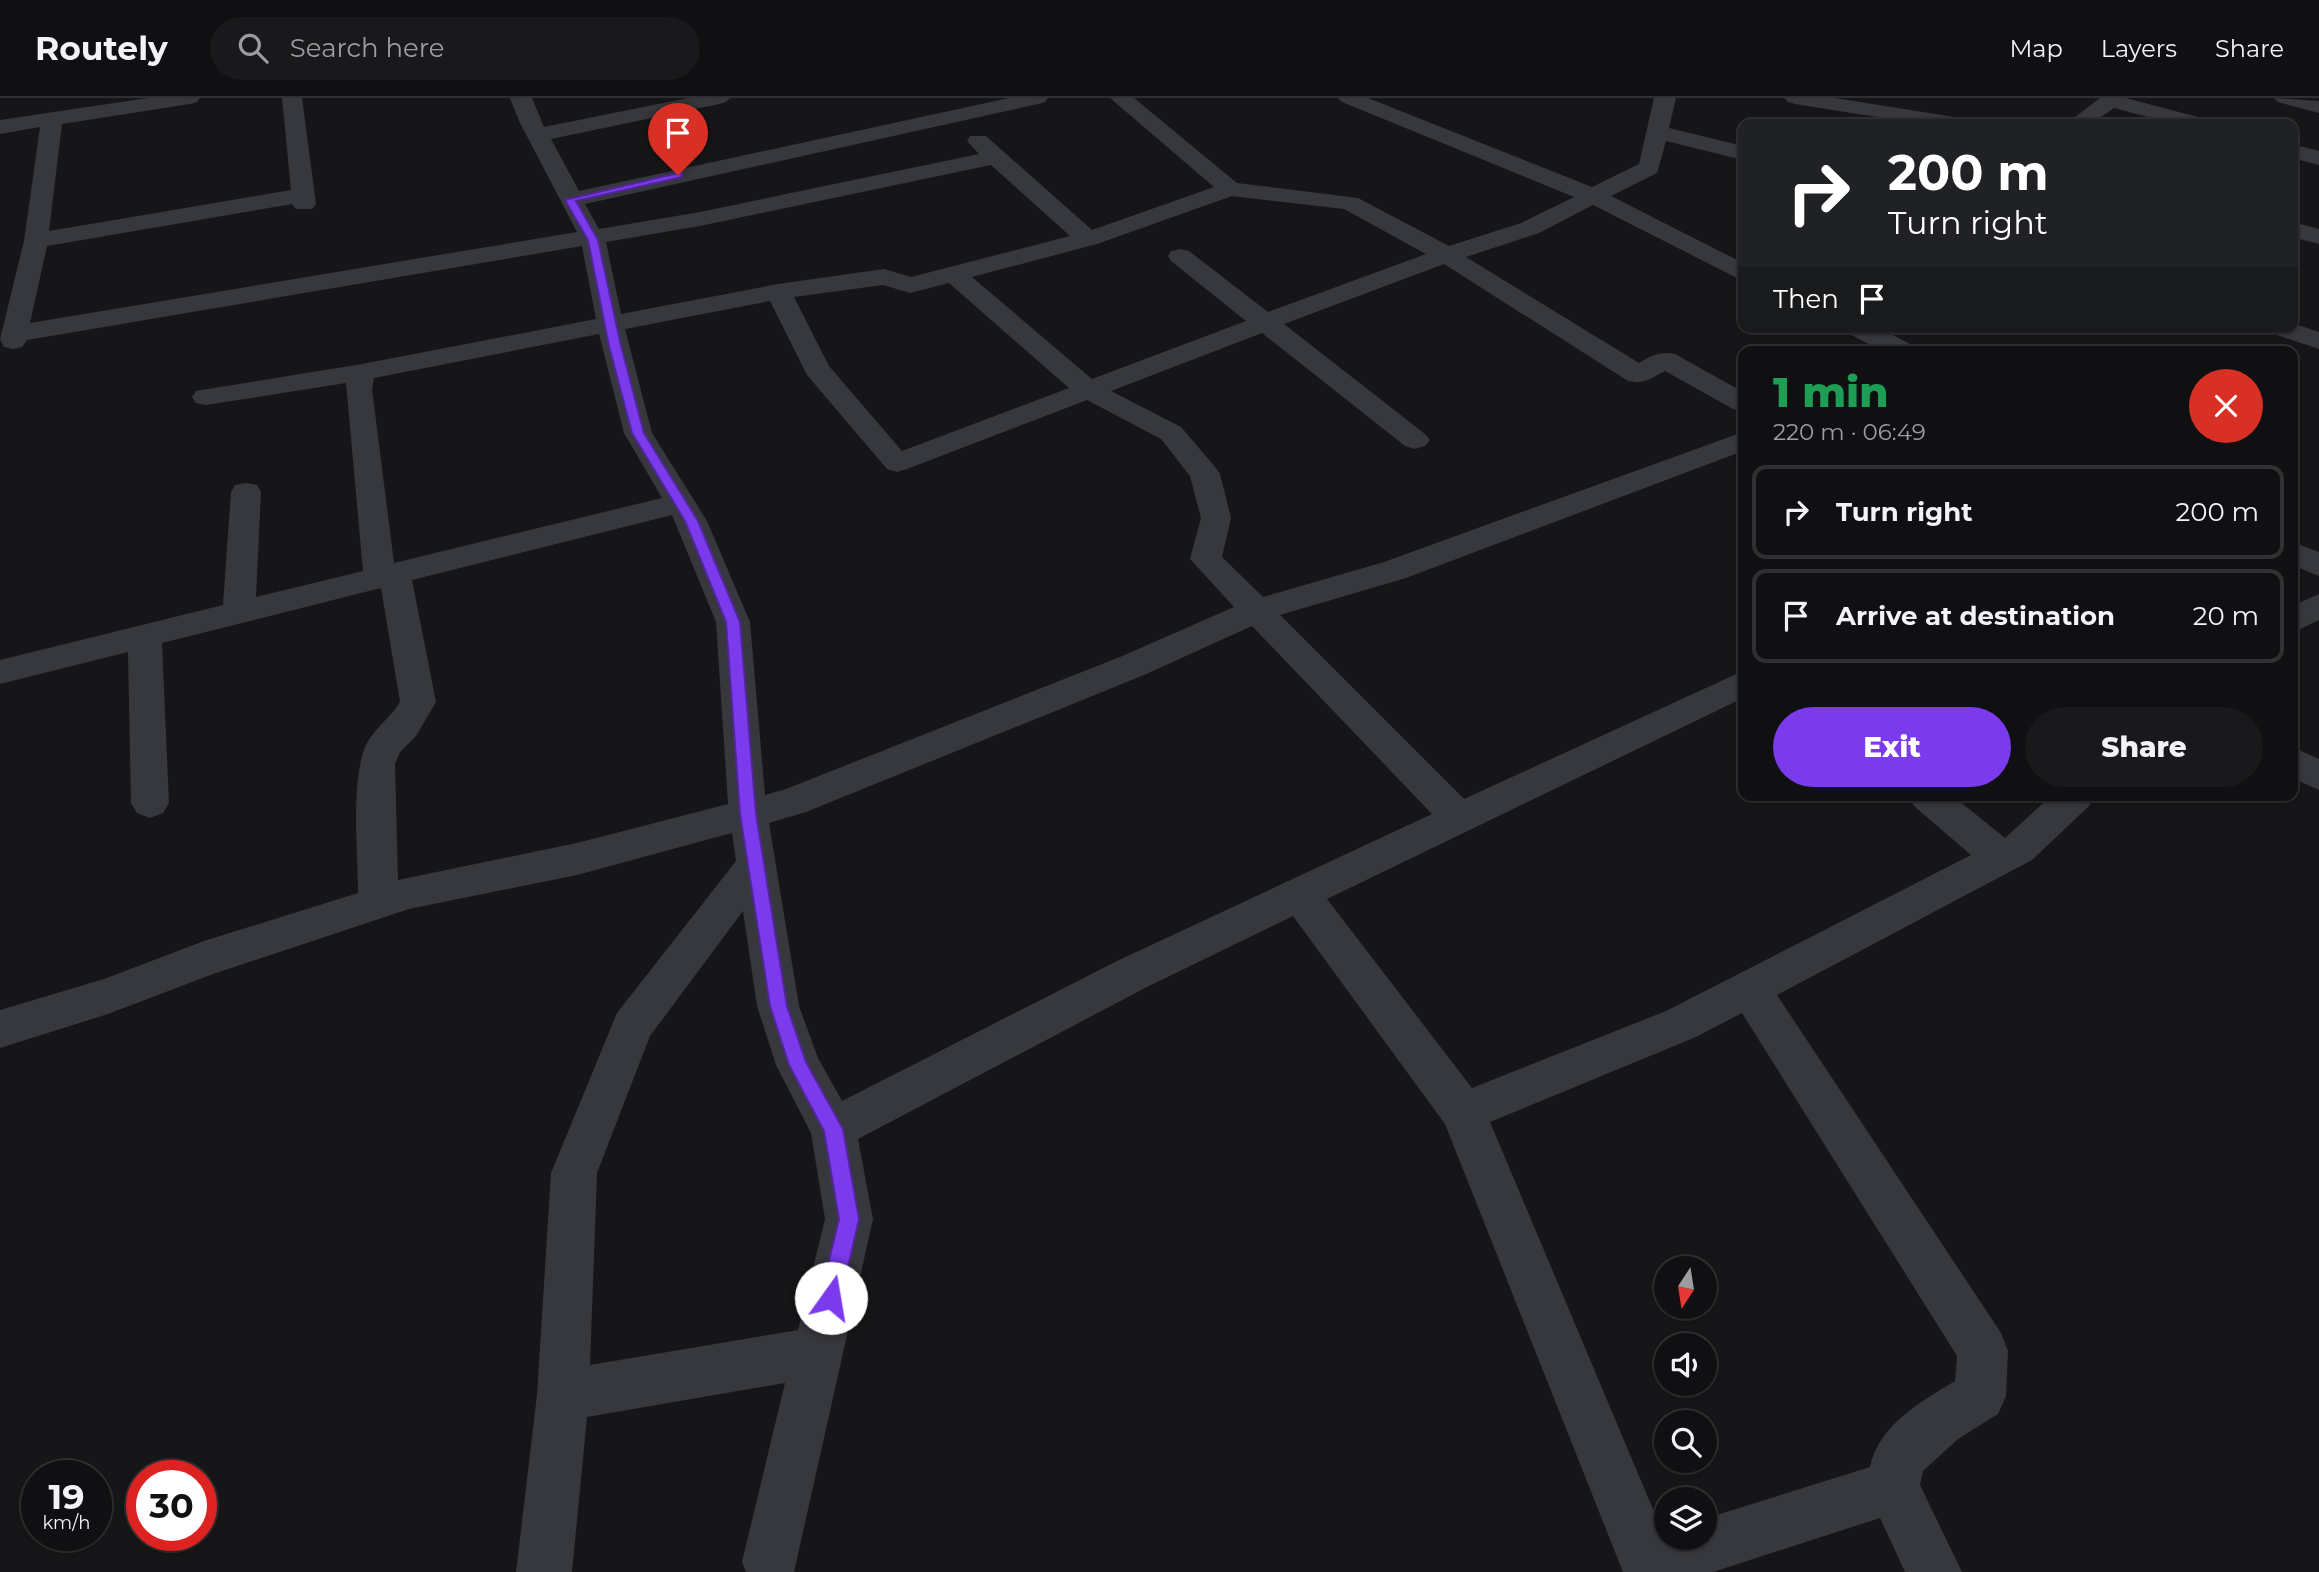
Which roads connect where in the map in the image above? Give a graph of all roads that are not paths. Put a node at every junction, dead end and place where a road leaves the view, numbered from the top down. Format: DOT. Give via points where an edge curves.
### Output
graph roads {
  1 [pos="190,98"];
  2 [pos="292,98"];
  3 [pos="521,98"];
  4 [pos="719,98"];
  5 [pos="929,98"];
  6 [pos="1038,98"];
  7 [pos="1121,98"];
  8 [pos="1349,98"];
  9 [pos="1665,98"];
  10 [pos="2285,98"];
  11 [pos="1805,99"];
  12 [pos="2112,99"];
  13 [pos="2319,107"];
  14 [pos="949,115"];
  15 [pos="52,119"];
  16 [pos="1929,119"];
  17 [pos="2084,119"];
  18 [pos="2180,119"];
  19 [pos="0,127"];
  20 [pos="1657,132"];
  21 [pos="538,135"];
  22 [pos="1738,152"];
  23 [pos="2298,153"];
  24 [pos="996,157"];
  25 [pos="2319,158"];
  26 [pos="1230,189"];
  27 [pos="1593,196"];
  28 [pos="570,200"];
  29 [pos="2298,231"];
  30 [pos="592,237"];
  31 [pos="2319,237"];
  32 [pos="1088,239"];
  33 [pos="36,240"];
  34 [pos="1180,256"];
  35 [pos="1446,256"];
  36 [pos="1738,270"];
  37 [pos="953,273"];
  38 [pos="778,292"];
  39 [pos="1264,323"];
  40 [pos="611,325"];
  41 [pos="1868,333"];
  42 [pos="2297,333"];
  43 [pos="2319,341"];
  44 [pos="1893,346"];
  45 [pos="362,372"];
  46 [pos="1088,390"];
  47 [pos="206,397"];
  48 [pos="1738,400"];
  49 [pos="1415,440"];
  50 [pos="1738,443"];
  51 [pos="246,492"];
  52 [pos="680,503"];
  53 [pos="2298,555"];
  54 [pos="2319,565"];
  55 [pos="388,575"];
  56 [pos="2319,605"];
  57 [pos="1258,610"];
  58 [pos="239,612"];
  59 [pos="2298,618"];
  60 [pos="145,635"];
  61 [pos="0,672"];
  62 [pos="1738,685"];
  63 [pos="2298,764"];
  64 [pos="2319,776"];
  65 [pos="1933,801"];
  66 [pos="2071,801"];
  67 [pos="150,803"];
  68 [pos="748,814"];
  69 [pos="1460,818"];
  70 [pos="2001,857"];
  71 [pos="756,864"];
  72 [pos="1301,895"];
  73 [pos="378,904"];
  74 [pos="1749,988"];
  75 [pos="0,1029"];
  76 [pos="1464,1112"];
  77 [pos="833,1129"];
  78 [pos="819,1352"];
  79 [pos="563,1395"];
  80 [pos="1893,1487"];
  81 [pos="770,1562"];
  82 [pos="1649,1569"];
  83 [pos="544,1572"];
  84 [pos="1934,1572"];
  1 -- 15 [label="street"];
  2 -- 33 [label="street" via="303,200"];
  3 -- 21 [label="street"];
  4 -- 21 [label="street"];
  5 -- 14 [label="street"];
  6 -- 14 [label="street"];
  7 -- 26 [label="street"];
  8 -- 27 [label="street"];
  9 -- 20 [label="street"];
  10 -- 13 [label="street"];
  11 -- 16 [label="street"];
  12 -- 17 [label="street"];
  12 -- 18 [label="street"];
  14 -- 24 [label="street"];
  14 -- 28 [label="street"];
  15 -- 19 [label="street"];
  15 -- 33 [label="street"];
  20 -- 22 [label="street"];
  20 -- 27 [label="street" via="1648,168"];
  21 -- 28 [label="street"];
  23 -- 25 [label="street"];
  24 -- 30 [label="street" via="815,197"];
  24 -- 32 [label="street"];
  26 -- 32 [label="street"];
  26 -- 35 [label="street" via="1350,203"];
  27 -- 35 [label="street" via="1530,228"];
  27 -- 36 [label="street"];
  28 -- 30 [label="street"];
  29 -- 31 [label="street"];
  30 -- 33 [label="street" via="14,337"];
  30 -- 40 [label="street"];
  32 -- 37 [label="street"];
  34 -- 39 [label="street"];
  35 -- 39 [label="street"];
  35 -- 48 [label="street" via="1638,375 1665,360"];
  37 -- 38 [label="street" via="910,285 884,277"];
  37 -- 46 [label="street"];
  38 -- 40 [label="street"];
  38 -- 46 [label="street" via="817,369 897,463"];
  39 -- 46 [label="street"];
  39 -- 49 [label="street"];
  40 -- 45 [label="street"];
  40 -- 52 [label="street" via="638,433"];
  41 -- 44 [label="street"];
  42 -- 43 [label="street"];
  45 -- 47 [label="street"];
  45 -- 55 [label="street" via="358,390"];
  46 -- 57 [label="street" via="1171,433 1205,474 1216,518 1206,559"];
  50 -- 57 [label="street" via="1395,570"];
  51 -- 58 [label="street"];
  52 -- 55 [label="street"];
  52 -- 68 [label="street" via="733,622"];
  53 -- 54 [label="street"];
  55 -- 58 [label="street"];
  55 -- 73 [label="street" via="418,702 403,727 384,745 377,764"];
  56 -- 59 [label="street"];
  57 -- 68 [label="street" via="856,777"];
  57 -- 69 [label="street"];
  58 -- 60 [label="street"];
  60 -- 61 [label="street"];
  60 -- 67 [label="street"];
  62 -- 69 [label="street"];
  63 -- 64 [label="street"];
  65 -- 70 [label="street"];
  66 -- 70 [label="street" via="2018,849"];
  68 -- 71 [label="street"];
  68 -- 73 [label="street"];
  69 -- 72 [label="street"];
  70 -- 74 [label="street"];
  71 -- 77 [label="street" via="778,1006 798,1065"];
  71 -- 79 [label="street" via="632,1026 574,1173"];
  72 -- 76 [label="street"];
  72 -- 77 [label="street" via="1132,974"];
  73 -- 75 [label="street"];
  74 -- 76 [label="street" via="1681,1024"];
  74 -- 80 [label="street" via="1983,1351 1980,1396 1939,1420 1899,1457"];
  76 -- 82 [label="street"];
  77 -- 78 [label="street" via="849,1219"];
  78 -- 79 [label="street"];
  78 -- 81 [label="street"];
  79 -- 83 [label="street"];
  80 -- 82 [label="street"];
  80 -- 84 [label="street"];
}
